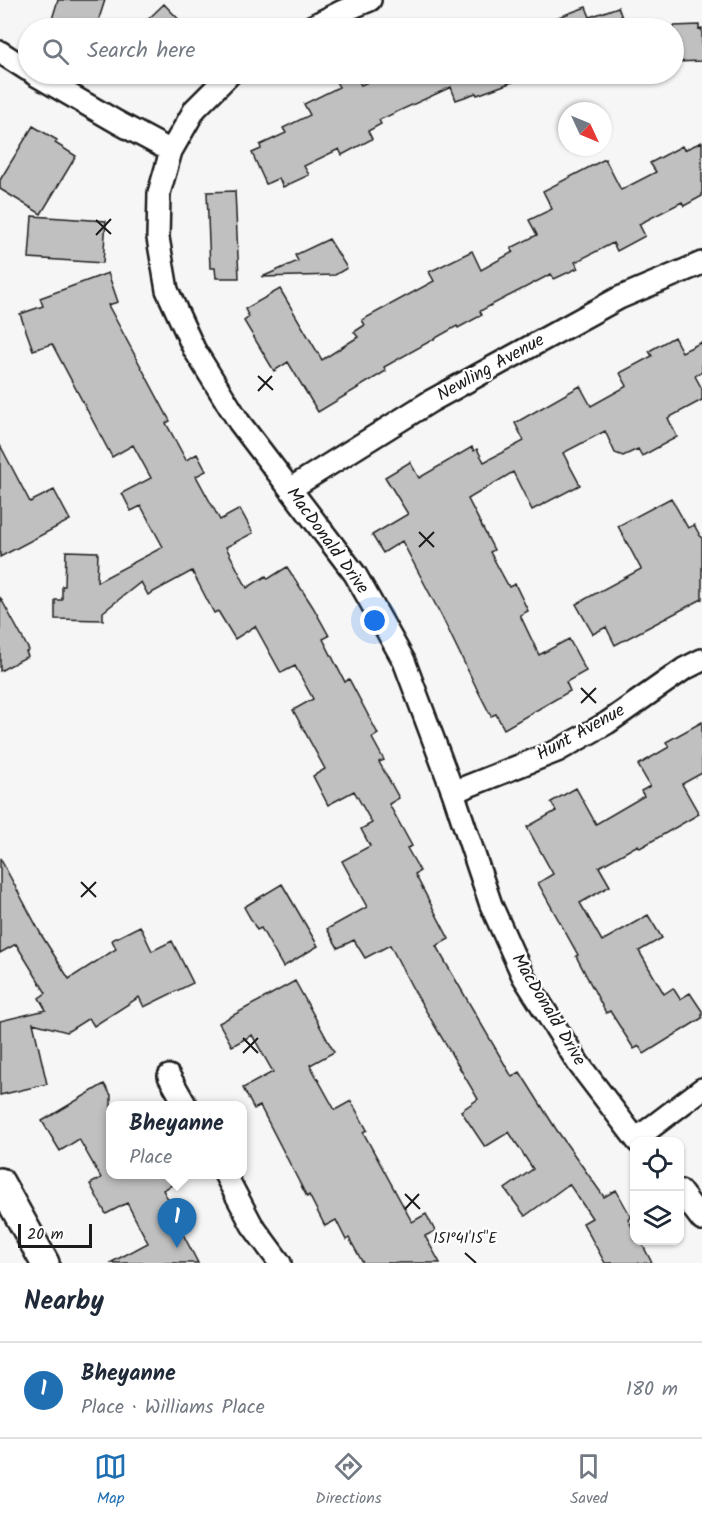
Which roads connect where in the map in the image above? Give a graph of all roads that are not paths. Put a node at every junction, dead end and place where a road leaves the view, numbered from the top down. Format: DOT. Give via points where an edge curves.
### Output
graph roads {
  1 [pos="370,0"];
  2 [pos="329,18"];
  3 [pos="0,52"];
  4 [pos="18,64"];
  5 [pos="51,84"];
  6 [pos="220,84"];
  7 [pos="171,151"];
  8 [pos="702,263"];
  9 [pos="290,489"];
  10 [pos="702,660"];
  11 [pos="453,792"];
  12 [pos="169,1076"];
  13 [pos="702,1089"];
  14 [pos="183,1101"];
  15 [pos="635,1137"];
  16 [pos="641,1137"];
  17 [pos="228,1179"];
  18 [pos="0,1182"];
  19 [pos="684,1196"];
  20 [pos="702,1220"];
  21 [pos="45,1263"];
  22 [pos="280,1263"];
  1 -- 2 [label="street"];
  3 -- 4 [label="street"];
  5 -- 7 [label="street"];
  6 -- 7 [label="street, MacDonald Drive" via="195,109"];
  7 -- 9 [label="street, MacDonald Drive" via="159,193 158,227 167,290 194,349 239,422"];
  8 -- 9 [label="street, Newling Avenue" via="619,298 452,389"];
  9 -- 11 [label="street, MacDonald Drive" via="355,574 404,661"];
  10 -- 11 [label="street, Hunt Avenue" via="557,751"];
  11 -- 15 [label="street, MacDonald Drive" via="491,905 523,976 578,1063"];
  12 -- 14 [label="street"];
  13 -- 16 [label="street"];
  17 -- 22 [label="street" via="252,1225"];
  18 -- 21 [label="street"];
  19 -- 20 [label="street"];
}
